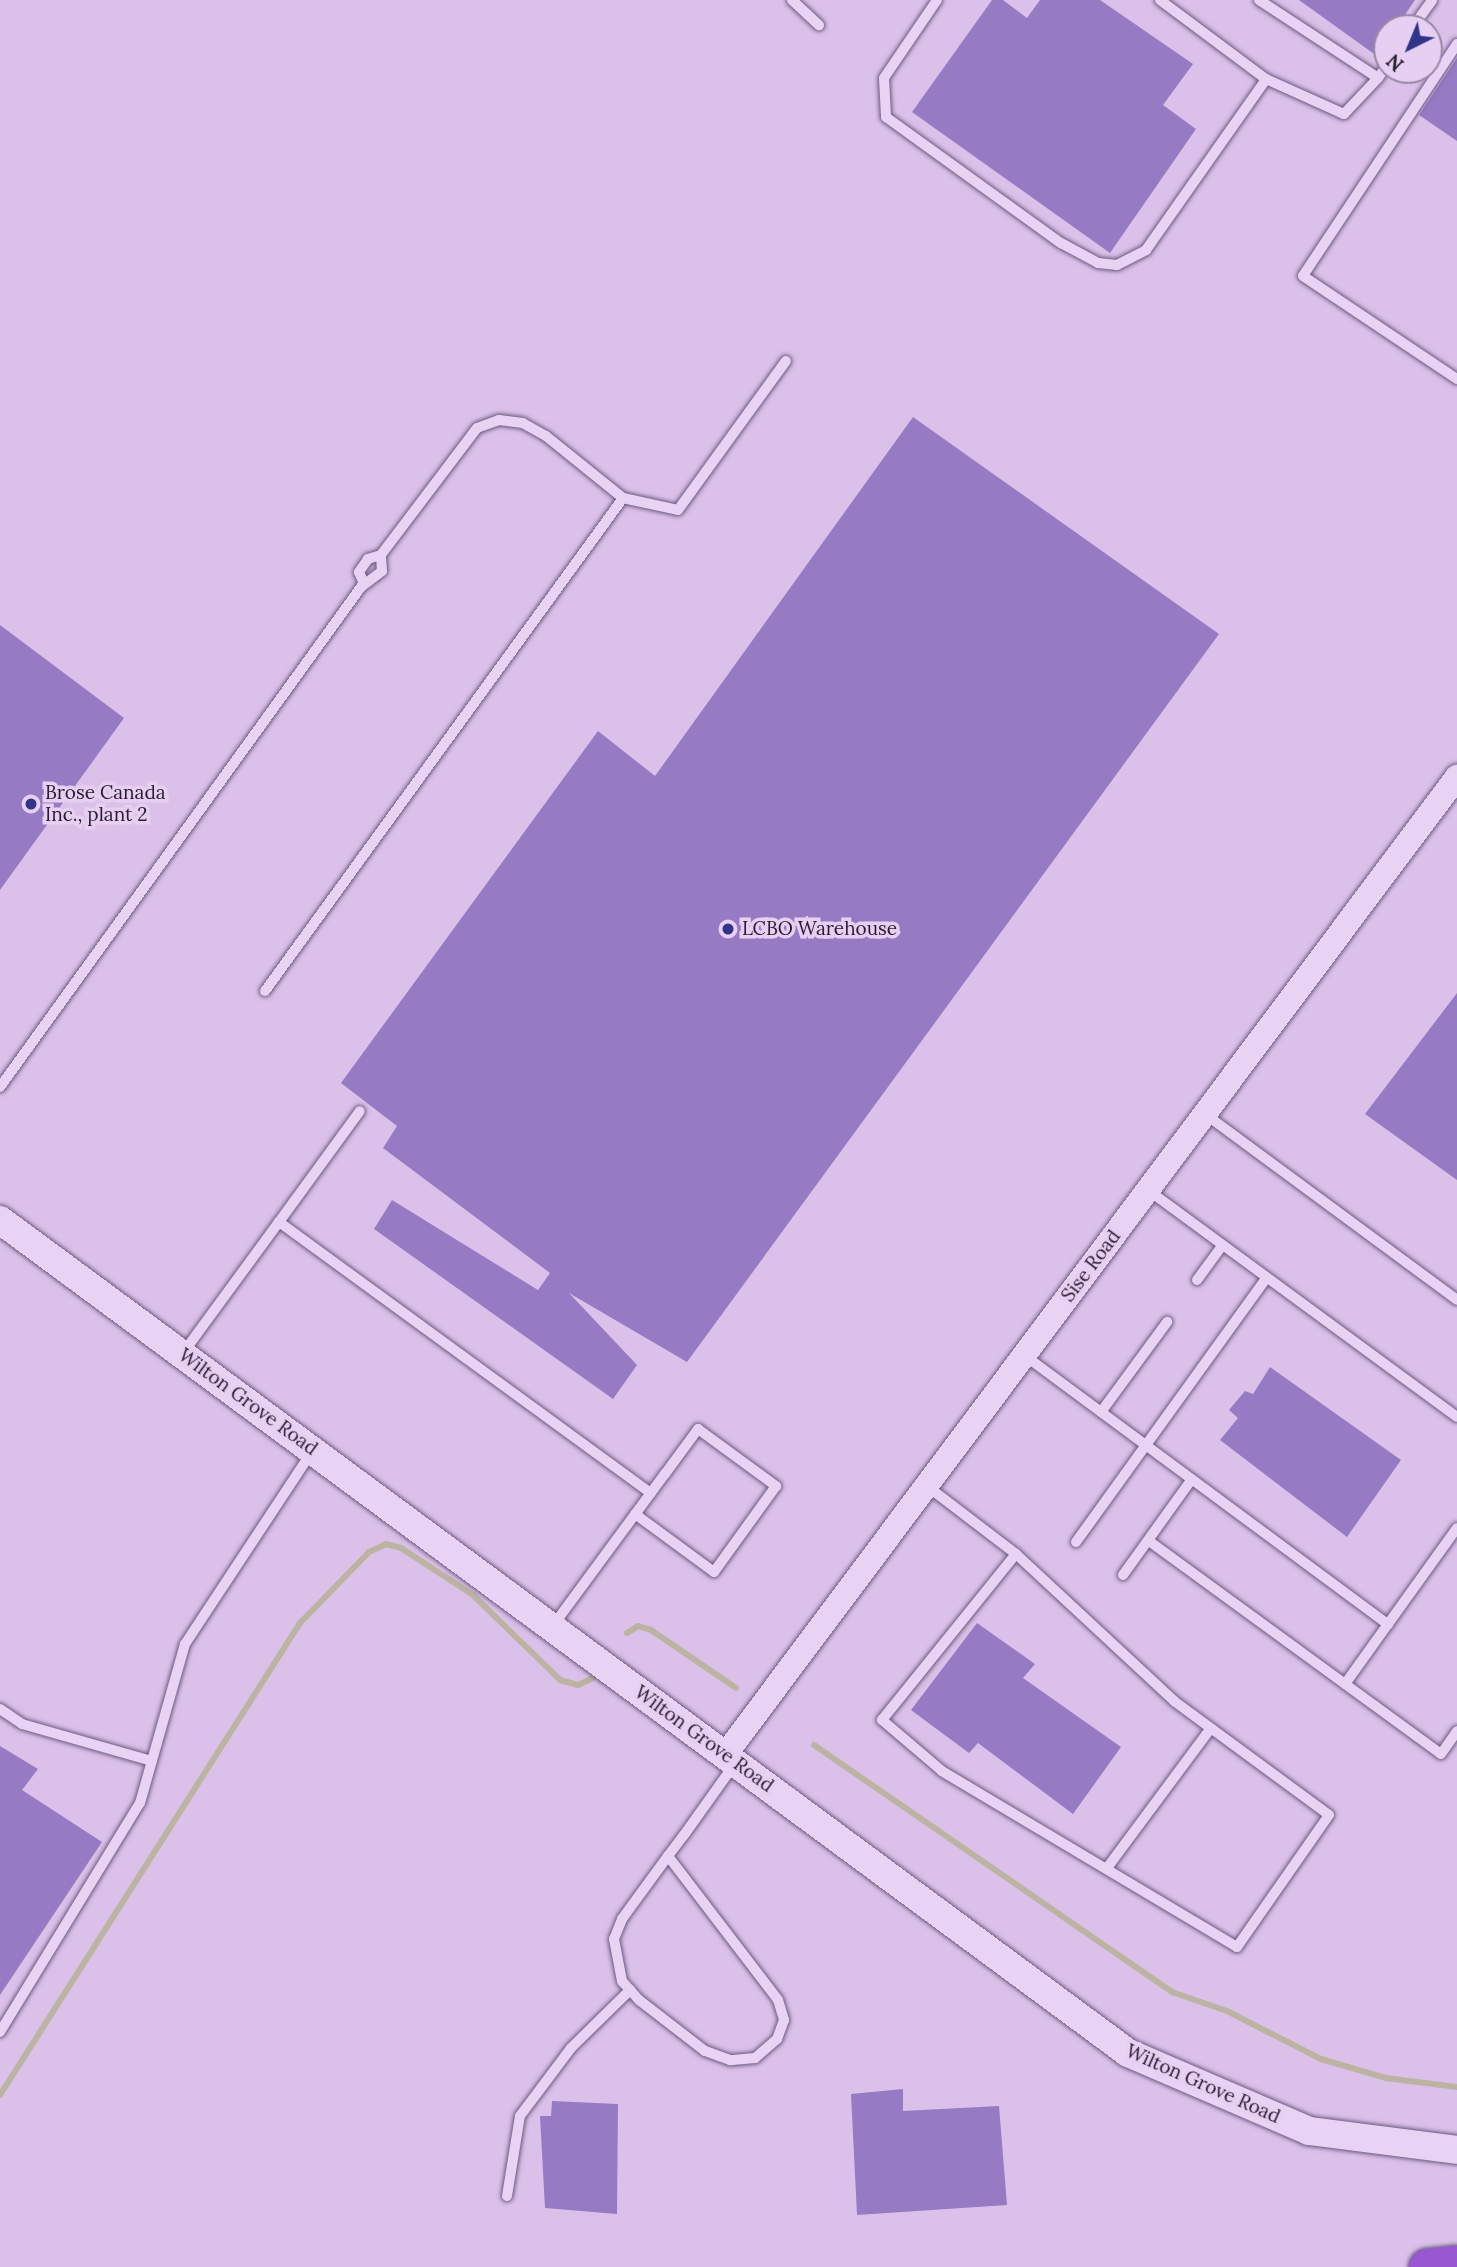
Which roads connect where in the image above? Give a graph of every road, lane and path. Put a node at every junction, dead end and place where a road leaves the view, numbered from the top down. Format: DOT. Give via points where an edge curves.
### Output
graph roads {
  1 [pos="792,0"];
  2 [pos="937,0"];
  3 [pos="1160,0"];
  4 [pos="1259,0"];
  5 [pos="819,25"];
  6 [pos="1457,44"];
  7 [pos="1373,75"];
  8 [pos="1266,79"];
  9 [pos="1373,83"];
  10 [pos="786,361"];
  11 [pos="1457,379"];
  12 [pos="624,498"];
  13 [pos="381,555"];
  14 [pos="364,584"];
  15 [pos="1457,777"];
  16 [pos="265,990"];
  17 [pos="0,1087"];
  18 [pos="360,1111"];
  19 [pos="1205,1114"];
  20 [pos="1148,1190"];
  21 [pos="0,1220"];
  22 [pos="279,1222"];
  23 [pos="1222,1246"];
  24 [pos="1266,1279"];
  25 [pos="1197,1280"];
  26 [pos="1457,1300"];
  27 [pos="1167,1322"];
  28 [pos="183,1353"];
  29 [pos="1024,1355"];
  30 [pos="1101,1412"];
  31 [pos="1457,1416"];
  32 [pos="1145,1445"];
  33 [pos="313,1450"];
  34 [pos="1192,1479"];
  35 [pos="926,1486"];
  36 [pos="651,1493"];
  37 [pos="635,1514"];
  38 [pos="1457,1528"];
  39 [pos="1149,1541"];
  40 [pos="1076,1542"];
  41 [pos="1016,1554"];
  42 [pos="1123,1575"];
  43 [pos="1388,1624"];
  44 [pos="552,1627"];
  45 [pos="1345,1684"];
  46 [pos="0,1709"];
  47 [pos="1211,1728"];
  48 [pos="1457,1731"];
  49 [pos="731,1759"];
  50 [pos="152,1761"];
  51 [pos="668,1856"];
  52 [pos="1107,1868"];
  53 [pos="630,1990"];
  54 [pos="0,2032"];
  55 [pos="1457,2150"];
  56 [pos="507,2196"];
  57 [pos="1457,2264"];
  58 [pos="1427,2267"];
  1 -- 5 [label="lane"];
  2 -- 8 [label="lane" via="884,78 886,117 1061,243 1098,263 1117,265 1146,250"];
  3 -- 8 [label="lane"];
  4 -- 7 [label="lane"];
  6 -- 11 [label="lane" via="1303,276"];
  8 -- 9 [label="lane" via="1344,114"];
  10 -- 12 [label="lane" via="678,510"];
  12 -- 13 [label="lane" via="546,436 523,423 499,420 477,428"];
  12 -- 16 [label="lane"];
  13 -- 14 [label="lane" via="382,571"];
  13 -- 14 [label="lane" via="368,559 359,572"];
  14 -- 17 [label="lane"];
  15 -- 19 [label="street, Sise Road"];
  18 -- 22 [label="lane"];
  19 -- 20 [label="street, Sise Road"];
  19 -- 26 [label="lane"];
  20 -- 23 [label="lane"];
  20 -- 29 [label="street, Sise Road"];
  21 -- 28 [label="main road, Wilton Grove Road"];
  22 -- 28 [label="lane"];
  22 -- 36 [label="lane"];
  23 -- 24 [label="lane"];
  23 -- 25 [label="lane"];
  24 -- 31 [label="lane"];
  24 -- 32 [label="lane"];
  27 -- 30 [label="lane"];
  28 -- 33 [label="main road, Wilton Grove Road"];
  29 -- 30 [label="lane"];
  29 -- 35 [label="street, Sise Road"];
  30 -- 32 [label="lane"];
  32 -- 34 [label="lane"];
  32 -- 40 [label="lane"];
  33 -- 44 [label="main road, Wilton Grove Road"];
  33 -- 50 [label="lane" via="185,1644"];
  34 -- 39 [label="lane"];
  34 -- 43 [label="lane"];
  35 -- 41 [label="lane"];
  35 -- 49 [label="street, Sise Road"];
  36 -- 37 [label="lane"];
  36 -- 37 [label="lane" via="698,1429 776,1486 714,1572"];
  37 -- 44 [label="lane"];
  38 -- 43 [label="lane"];
  39 -- 42 [label="lane"];
  39 -- 45 [label="lane"];
  41 -- 47 [label="lane" via="1051,1593"];
  41 -- 52 [label="lane" via="882,1720 942,1771"];
  43 -- 45 [label="lane"];
  44 -- 49 [label="main road, Wilton Grove Road"];
  45 -- 48 [label="lane" via="1441,1754"];
  46 -- 50 [label="lane" via="22,1724"];
  47 -- 52 [label="lane"];
  47 -- 52 [label="lane" via="1329,1815 1237,1947"];
  49 -- 51 [label="lane"];
  49 -- 55 [label="main road, Wilton Grove Road" via="1128,2053 1309,2132"];
  50 -- 54 [label="lane" via="139,1803 102,1872"];
  51 -- 53 [label="lane" via="614,1939 622,1981"];
  51 -- 53 [label="lane" via="778,2000 784,2020 777,2039 755,2058 730,2060 705,2050"];
  53 -- 56 [label="lane" via="571,2048 520,2116"];
  57 -- 58 [label="highway"];
}
